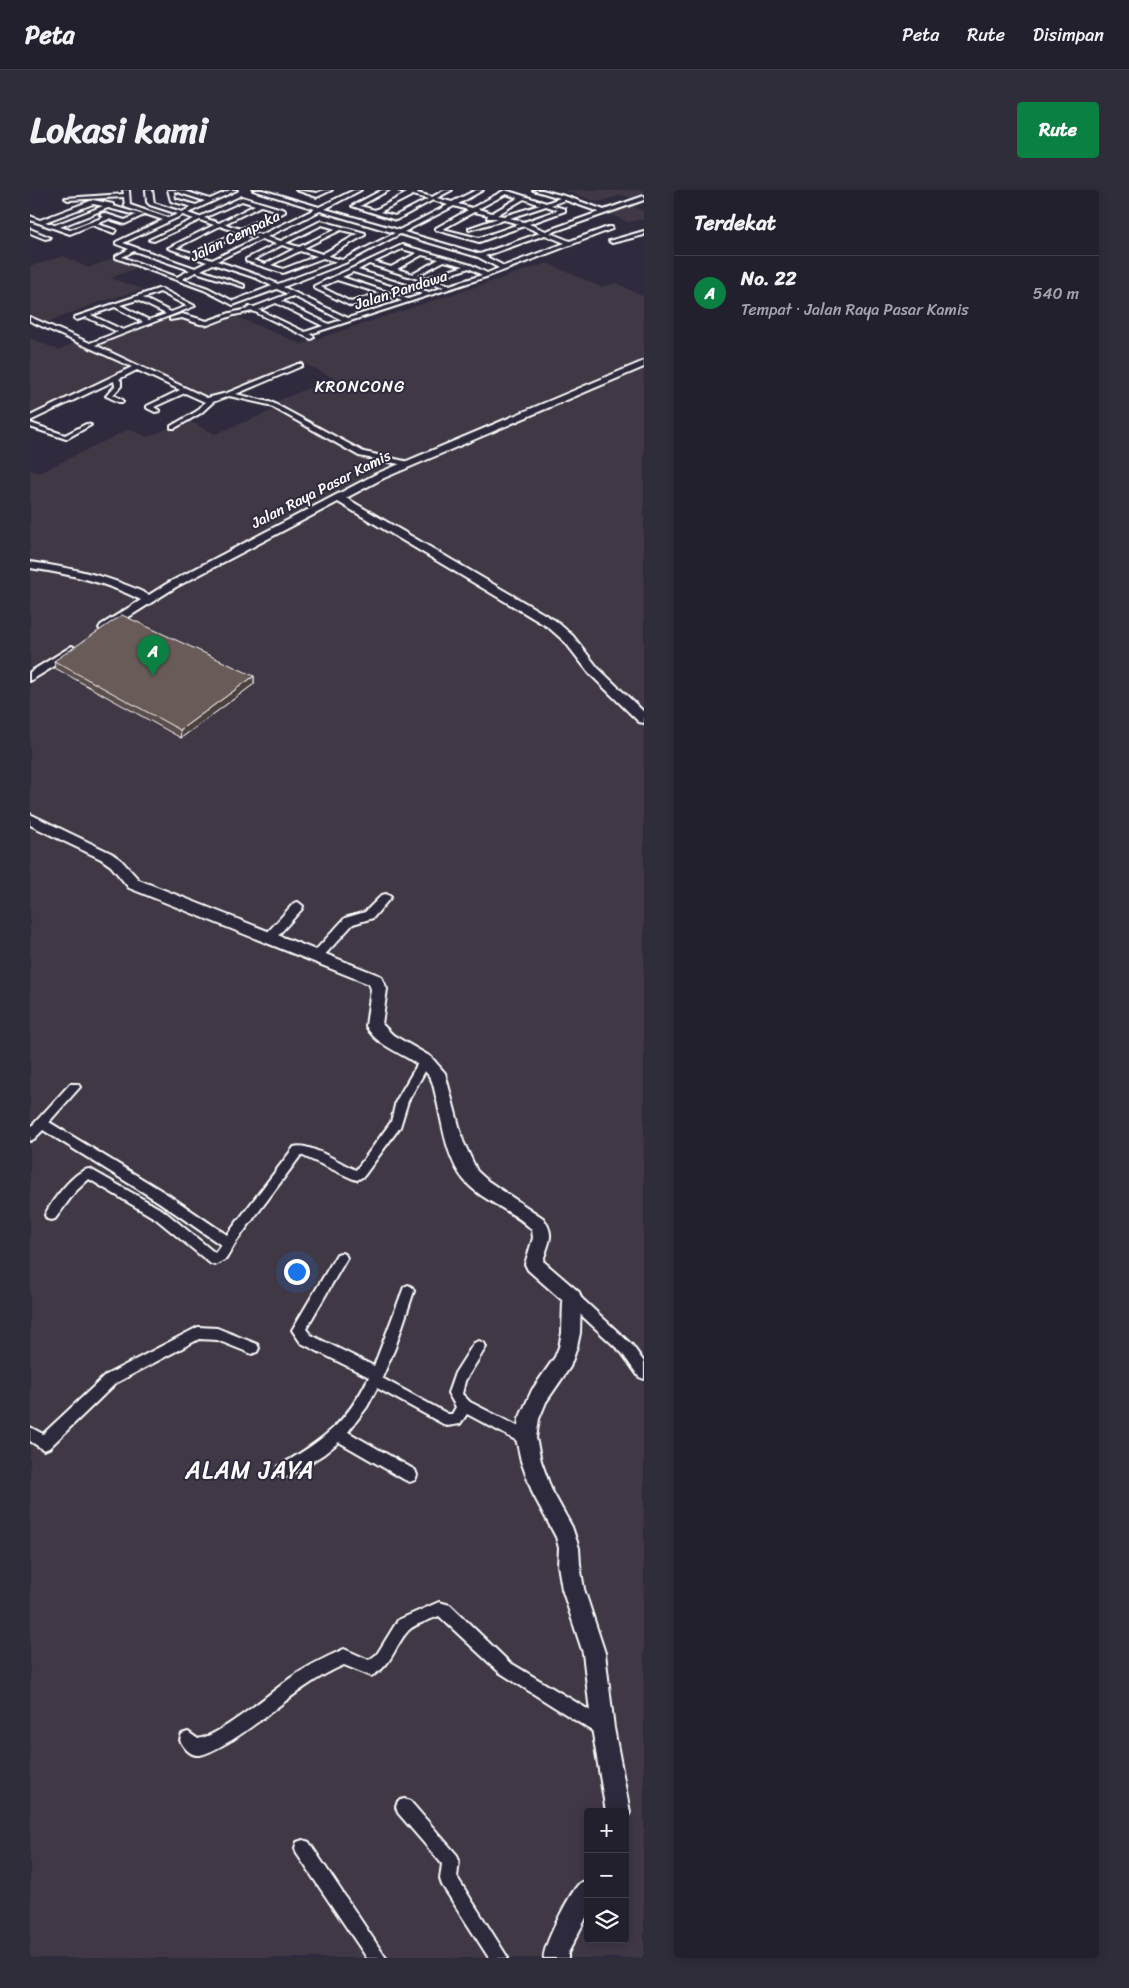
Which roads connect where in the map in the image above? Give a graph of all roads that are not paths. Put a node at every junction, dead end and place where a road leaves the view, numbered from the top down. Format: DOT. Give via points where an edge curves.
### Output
graph roads {
  1 [pos="69,190"];
  2 [pos="149,190"];
  3 [pos="171,190"];
  4 [pos="176,190"];
  5 [pos="234,190"];
  6 [pos="256,190"];
  7 [pos="298,190"];
  8 [pos="329,190"];
  9 [pos="358,190"];
  10 [pos="386,190"];
  11 [pos="401,190"];
  12 [pos="419,190"];
  13 [pos="449,190"];
  14 [pos="480,190"];
  15 [pos="536,190"];
  16 [pos="126,192"];
  17 [pos="217,192"];
  18 [pos="412,193"];
  19 [pos="224,194"];
  20 [pos="281,197"];
  21 [pos="524,197"];
  22 [pos="68,198"];
  23 [pos="566,198"];
  24 [pos="644,198"];
  25 [pos="433,199"];
  26 [pos="211,201"];
  27 [pos="261,204"];
  28 [pos="453,204"];
  29 [pos="548,204"];
  30 [pos="111,205"];
  31 [pos="197,207"];
  32 [pos="67,208"];
  33 [pos="320,208"];
  34 [pos="472,210"];
  35 [pos="94,212"];
  36 [pos="603,212"];
  37 [pos="183,213"];
  38 [pos="377,213"];
  39 [pos="151,215"];
  40 [pos="492,215"];
  41 [pos="109,217"];
  42 [pos="200,218"];
  43 [pos="585,218"];
  44 [pos="505,219"];
  45 [pos="168,220"];
  46 [pos="33,221"];
  47 [pos="137,221"];
  48 [pos="363,221"];
  49 [pos="593,221"];
  50 [pos="125,222"];
  51 [pos="94,224"];
  52 [pos="218,224"];
  53 [pos="525,224"];
  54 [pos="601,224"];
  55 [pos="54,227"];
  56 [pos="341,228"];
  57 [pos="471,229"];
  58 [pos="114,231"];
  59 [pos="242,231"];
  60 [pos="30,232"];
  61 [pos="400,232"];
  62 [pos="546,232"];
  63 [pos="644,234"];
  64 [pos="135,235"];
  65 [pos="456,235"];
  66 [pos="261,237"];
  67 [pos="47,238"];
  68 [pos="152,240"];
  69 [pos="612,241"];
  70 [pos="279,243"];
  71 [pos="440,243"];
  72 [pos="570,243"];
  73 [pos="171,246"];
  74 [pos="133,249"];
  75 [pos="299,249"];
  76 [pos="422,253"];
  77 [pos="192,256"];
  78 [pos="323,256"];
  79 [pos="480,256"];
  80 [pos="443,259"];
  81 [pos="211,262"];
  82 [pos="371,263"];
  83 [pos="340,264"];
  84 [pos="266,266"];
  85 [pos="469,266"];
  86 [pos="503,268"];
  87 [pos="194,270"];
  88 [pos="356,270"];
  89 [pos="392,270"];
  90 [pos="413,276"];
  91 [pos="487,276"];
  92 [pos="177,279"];
  93 [pos="262,279"];
  94 [pos="336,279"];
  95 [pos="427,280"];
  96 [pos="242,286"];
  97 [pos="277,286"];
  98 [pos="451,287"];
  99 [pos="234,289"];
  100 [pos="226,292"];
  101 [pos="387,293"];
  102 [pos="293,294"];
  103 [pos="430,294"];
  104 [pos="217,295"];
  105 [pos="332,295"];
  106 [pos="137,297"];
  107 [pos="372,297"];
  108 [pos="325,298"];
  109 [pos="318,300"];
  110 [pos="238,301"];
  111 [pos="276,301"];
  112 [pos="409,301"];
  113 [pos="310,303"];
  114 [pos="115,305"];
  115 [pos="255,309"];
  116 [pos="171,314"];
  117 [pos="86,315"];
  118 [pos="77,318"];
  119 [pos="30,320"];
  120 [pos="347,320"];
  121 [pos="149,322"];
  122 [pos="328,326"];
  123 [pos="122,332"];
  124 [pos="305,334"];
  125 [pos="312,338"];
  126 [pos="92,346"];
  127 [pos="644,364"];
  128 [pos="300,365"];
  129 [pos="138,367"];
  130 [pos="114,379"];
  131 [pos="186,390"];
  132 [pos="229,394"];
  133 [pos="121,401"];
  134 [pos="210,401"];
  135 [pos="158,411"];
  136 [pos="30,420"];
  137 [pos="30,425"];
  138 [pos="88,425"];
  139 [pos="173,427"];
  140 [pos="406,464"];
  141 [pos="339,498"];
  142 [pos="30,566"];
  143 [pos="148,599"];
  144 [pos="30,677"];
  145 [pos="644,719"];
  146 [pos="30,819"];
  147 [pos="386,897"];
  148 [pos="298,906"];
  149 [pos="269,938"];
  150 [pos="318,956"];
  151 [pos="425,1061"];
  152 [pos="74,1087"];
  153 [pos="41,1123"];
  154 [pos="30,1136"];
  155 [pos="50,1215"];
  156 [pos="229,1244"];
  157 [pos="340,1258"];
  158 [pos="408,1291"];
  159 [pos="572,1298"];
  160 [pos="479,1347"];
  161 [pos="252,1348"];
  162 [pos="643,1369"];
  163 [pos="376,1377"];
  164 [pos="465,1406"];
  165 [pos="30,1433"];
  166 [pos="338,1434"];
  167 [pos="526,1438"];
  168 [pos="284,1471"];
  169 [pos="410,1476"];
  170 [pos="603,1728"];
  171 [pos="188,1740"];
  172 [pos="404,1807"];
  173 [pos="617,1808"];
  174 [pos="303,1848"];
  175 [pos="584,1898"];
  176 [pos="552,1956"];
  177 [pos="377,1958"];
  178 [pos="499,1958"];
  1 -- 22 [label="street"];
  2 -- 37 [label="street" via="151,203"];
  3 -- 31 [label="street" via="173,200"];
  4 -- 26 [label="street"];
  5 -- 19 [label="street"];
  6 -- 20 [label="street"];
  7 -- 8 [label="street" via="318,195"];
  7 -- 20 [label="street"];
  9 -- 33 [label="street, Jalan Cempaka"];
  10 -- 38 [label="street" via="355,206"];
  11 -- 18 [label="street"];
  12 -- 18 [label="street"];
  13 -- 25 [label="street"];
  14 -- 28 [label="street"];
  15 -- 23 [label="street"];
  16 -- 22 [label="street"];
  16 -- 39 [label="street" via="127,206"];
  17 -- 19 [label="street"];
  18 -- 25 [label="street"];
  18 -- 38 [label="street"];
  19 -- 26 [label="street"];
  20 -- 33 [label="street"];
  21 -- 29 [label="street"];
  21 -- 34 [label="street" via="505,192"];
  21 -- 40 [label="street"];
  22 -- 32 [label="street"];
  23 -- 29 [label="street"];
  23 -- 36 [label="street"];
  24 -- 36 [label="street"];
  25 -- 28 [label="street"];
  25 -- 38 [label="street" via="396,218"];
  26 -- 31 [label="street"];
  27 -- 42 [label="street" via="242,199"];
  27 -- 52 [label="street"];
  27 -- 59 [label="street" via="283,212"];
  28 -- 34 [label="street"];
  28 -- 61 [label="street"];
  29 -- 44 [label="street"];
  29 -- 53 [label="street" via="563,210"];
  30 -- 35 [label="street"];
  30 -- 46 [label="street" via="92,202"];
  30 -- 50 [label="street" via="142,215"];
  31 -- 37 [label="street"];
  33 -- 48 [label="street"];
  33 -- 66 [label="street, Jalan Cempaka"];
  34 -- 40 [label="street"];
  34 -- 65 [label="street" via="438,228"];
  35 -- 41 [label="street"];
  35 -- 55 [label="street"];
  36 -- 43 [label="street"];
  37 -- 42 [label="street"];
  37 -- 45 [label="street"];
  38 -- 48 [label="street"];
  39 -- 45 [label="street"];
  39 -- 47 [label="street"];
  40 -- 44 [label="street"];
  40 -- 57 [label="street"];
  41 -- 50 [label="street"];
  41 -- 51 [label="street"];
  42 -- 52 [label="street"];
  42 -- 68 [label="street"];
  43 -- 49 [label="street"];
  43 -- 62 [label="street"];
  44 -- 53 [label="street"];
  44 -- 57 [label="street"];
  45 -- 64 [label="street"];
  46 -- 55 [label="street"];
  48 -- 61 [label="street"];
  51 -- 55 [label="street" via="70,232"];
  51 -- 58 [label="street"];
  52 -- 59 [label="street"];
  52 -- 73 [label="street"];
  53 -- 62 [label="street"];
  53 -- 65 [label="street" via="479,240"];
  54 -- 72 [label="street, Jalan Pandawa" via="610,228"];
  56 -- 70 [label="street" via="321,222"];
  56 -- 75 [label="street"];
  56 -- 78 [label="street" via="363,234"];
  57 -- 65 [label="street"];
  59 -- 66 [label="street"];
  59 -- 77 [label="street"];
  60 -- 67 [label="street"];
  61 -- 71 [label="street"];
  61 -- 83 [label="street"];
  62 -- 72 [label="street"];
  62 -- 79 [label="street"];
  63 -- 69 [label="street"];
  64 -- 68 [label="street"];
  64 -- 74 [label="street" via="118,243"];
  65 -- 71 [label="street"];
  66 -- 70 [label="street"];
  66 -- 81 [label="street, Jalan Cempaka"];
  68 -- 73 [label="street"];
  70 -- 75 [label="street"];
  70 -- 84 [label="street" via="248,260"];
  71 -- 79 [label="street"];
  72 -- 86 [label="street, Jalan Pandawa"];
  73 -- 77 [label="street"];
  74 -- 87 [label="street"];
  74 -- 92 [label="street" via="118,256 126,262"];
  75 -- 78 [label="street"];
  75 -- 84 [label="street"];
  76 -- 80 [label="street"];
  76 -- 82 [label="street" via="402,247"];
  76 -- 89 [label="street"];
  77 -- 81 [label="street"];
  78 -- 83 [label="street"];
  78 -- 84 [label="street" via="284,271"];
  79 -- 86 [label="street"];
  80 -- 85 [label="street"];
  80 -- 90 [label="street"];
  81 -- 87 [label="street, Jalan Cempaka"];
  81 -- 93 [label="street"];
  82 -- 88 [label="street"];
  82 -- 89 [label="street"];
  83 -- 88 [label="street"];
  83 -- 97 [label="street"];
  85 -- 91 [label="street"];
  85 -- 95 [label="street"];
  86 -- 91 [label="street, Jalan Pandawa"];
  87 -- 92 [label="street, Jalan Cempaka"];
  87 -- 96 [label="street"];
  88 -- 94 [label="street"];
  88 -- 103 [label="street"];
  89 -- 90 [label="street"];
  90 -- 95 [label="street"];
  91 -- 98 [label="street, Jalan Pandawa"];
  92 -- 104 [label="street"];
  93 -- 96 [label="street"];
  93 -- 97 [label="street"];
  94 -- 101 [label="street"];
  94 -- 105 [label="street" via="316,287"];
  94 -- 107 [label="street"];
  95 -- 98 [label="street"];
  96 -- 99 [label="street"];
  97 -- 102 [label="street"];
  97 -- 110 [label="street"];
  98 -- 103 [label="street, Jalan Pandawa"];
  100 -- 104 [label="street"];
  101 -- 107 [label="street"];
  101 -- 112 [label="street"];
  102 -- 111 [label="street"];
  102 -- 113 [label="street"];
  103 -- 112 [label="street, Jalan Pandawa"];
  104 -- 110 [label="street" via="233,303"];
  105 -- 107 [label="street" via="351,304"];
  105 -- 108 [label="street"];
  106 -- 114 [label="street"];
  106 -- 116 [label="street"];
  106 -- 116 [label="street" via="160,290 191,304"];
  109 -- 113 [label="street"];
  110 -- 115 [label="street"];
  111 -- 115 [label="street"];
  111 -- 122 [label="street"];
  112 -- 120 [label="street, Jalan Pandawa"];
  113 -- 120 [label="street"];
  114 -- 117 [label="street"];
  114 -- 121 [label="street"];
  115 -- 124 [label="street"];
  115 -- 126 [label="street" via="207,324 178,316"];
  116 -- 121 [label="street"];
  117 -- 118 [label="street"];
  117 -- 123 [label="street"];
  119 -- 126 [label="street"];
  120 -- 122 [label="street, Jalan Pandawa"];
  121 -- 123 [label="street"];
  122 -- 124 [label="street, Jalan Pandawa"];
  123 -- 126 [label="street"];
  124 -- 125 [label="street"];
  126 -- 129 [label="street"];
  127 -- 140 [label="street, Jalan Raya Pasar Kamis"];
  128 -- 132 [label="street"];
  129 -- 130 [label="street"];
  129 -- 131 [label="street"];
  130 -- 133 [label="street" via="118,386 109,396"];
  130 -- 136 [label="street"];
  131 -- 134 [label="street"];
  131 -- 135 [label="street" via="149,407"];
  132 -- 134 [label="street"];
  132 -- 140 [label="street" via="275,405 362,454"];
  134 -- 139 [label="street"];
  137 -- 138 [label="street" via="66,437"];
  140 -- 141 [label="street, Jalan Raya Pasar Kamis"];
  141 -- 143 [label="street, Jalan Raya Pasar Kamis"];
  141 -- 145 [label="street" via="552,624"];
  142 -- 143 [label="street" via="74,571 100,578"];
  143 -- 144 [label="street, Jalan Raya Pasar Kamis"];
  146 -- 149 [label="street" via="106,856 134,884"];
  147 -- 150 [label="street" via="369,915 350,921"];
  148 -- 149 [label="street"];
  149 -- 150 [label="street"];
  150 -- 151 [label="street" via="376,980 379,989 374,1026 387,1039"];
  151 -- 156 [label="street" via="402,1101 396,1124 360,1173 351,1174 298,1150"];
  151 -- 159 [label="street" via="439,1077 465,1166 482,1186 537,1223 542,1238 534,1264"];
  152 -- 153 [label="street"];
  153 -- 154 [label="street"];
  153 -- 156 [label="street" via="163,1198"];
  155 -- 156 [label="street" via="71,1188 90,1174 160,1216 215,1260"];
  157 -- 163 [label="street" via="298,1330 306,1339"];
  158 -- 163 [label="street"];
  159 -- 162 [label="street" via="627,1349"];
  159 -- 167 [label="street" via="568,1347 563,1361 538,1396 528,1420"];
  160 -- 164 [label="street" via="454,1392"];
  161 -- 165 [label="street" via="217,1334 198,1334 111,1379 44,1443"];
  163 -- 164 [label="street" via="447,1420 455,1420"];
  163 -- 166 [label="street"];
  164 -- 167 [label="street"];
  166 -- 168 [label="street"];
  166 -- 169 [label="street"];
  167 -- 170 [label="street" via="530,1461 543,1494 566,1534 574,1588 594,1653"];
  170 -- 171 [label="street" via="513,1674 445,1610 439,1609 403,1626 382,1659 371,1668 344,1657 336,1660 301,1680 239,1727 202,1747 194,1746"];
  170 -- 173 [label="street"];
  172 -- 178 [label="street" via="451,1860 448,1879"];
  174 -- 177 [label="street"];
  175 -- 176 [label="street"];
}
